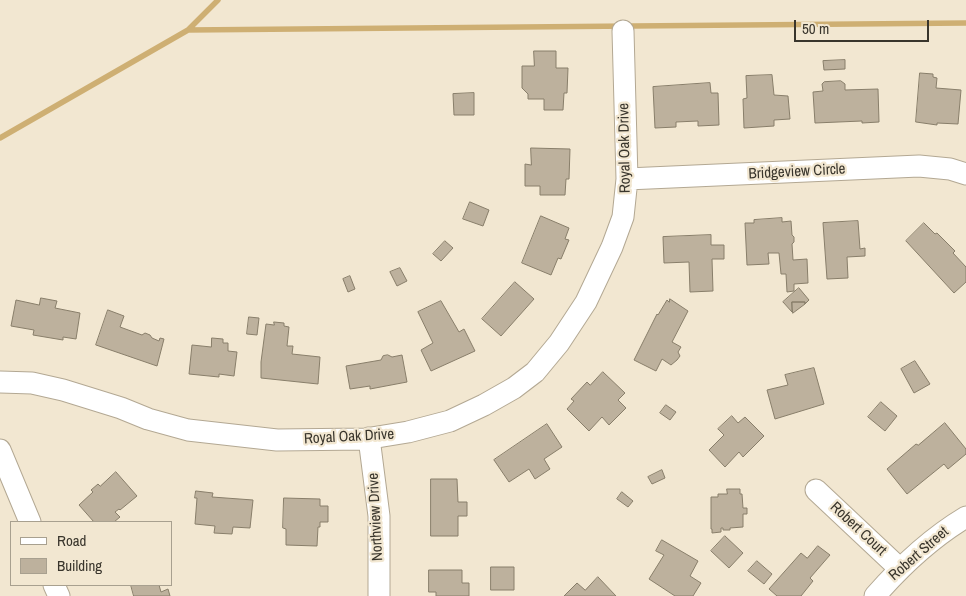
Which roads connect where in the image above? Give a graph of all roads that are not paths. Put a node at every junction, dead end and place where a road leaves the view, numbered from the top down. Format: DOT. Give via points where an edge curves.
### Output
graph roads {
  1 [pos="623,31"];
  2 [pos="966,174"];
  3 [pos="627,179"];
  4 [pos="0,382"];
  5 [pos="369,438"];
  6 [pos="0,450"];
  7 [pos="816,490"];
  8 [pos="966,517"];
  9 [pos="30,521"];
  10 [pos="899,568"];
  11 [pos="379,596"];
  12 [pos="875,596"];
  1 -- 3 [label="street, Royal Oak Drive"];
  2 -- 3 [label="street, Bridgeview Circle" via="919,166"];
  3 -- 5 [label="street, Royal Oak Drive" via="623,217 598,278 559,343 535,372 514,388 450,421"];
  4 -- 5 [label="street, Royal Oak Drive" via="32,383 63,390 188,430 277,440"];
  5 -- 11 [label="street, Northview Drive" via="379,516"];
  6 -- 9 [label="street"];
  7 -- 10 [label="street, Robert Court"];
  8 -- 10 [label="street, Robert Street" via="944,530"];
  10 -- 12 [label="street, Robert Street"];
}
